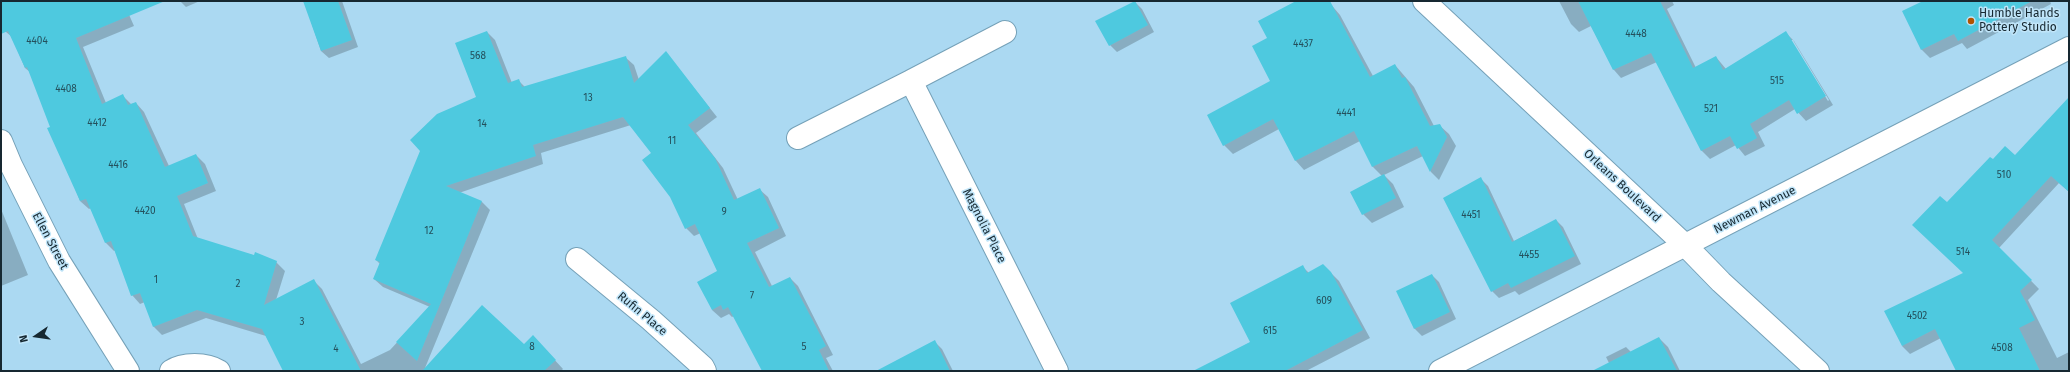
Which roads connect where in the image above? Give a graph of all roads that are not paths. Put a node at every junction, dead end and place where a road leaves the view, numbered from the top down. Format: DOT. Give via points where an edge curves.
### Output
graph roads {
  1 [pos="1424,1"];
  2 [pos="1005,32"];
  3 [pos="2069,48"];
  4 [pos="911,81"];
  5 [pos="798,138"];
  6 [pos="1,141"];
  7 [pos="1686,246"];
  8 [pos="577,260"];
  9 [pos="128,371"];
  10 [pos="171,371"];
  11 [pos="219,371"];
  12 [pos="705,371"];
  13 [pos="1057,371"];
  14 [pos="1440,371"];
  15 [pos="1818,371"];
  1 -- 7 [label="street, Orleans Boulevard"];
  2 -- 4 [label="street"];
  3 -- 7 [label="street, Newman Avenue"];
  4 -- 5 [label="street"];
  4 -- 13 [label="street, Magnolia Place"];
  6 -- 9 [label="street, Ellen Street" via="59,261"];
  7 -- 14 [label="street, Newman Avenue"];
  7 -- 15 [label="street, Orleans Boulevard" via="1721,282"];
  8 -- 12 [label="street, Rufin Place" via="651,320"];
  10 -- 11 [label="street" via="194,365"];
}
